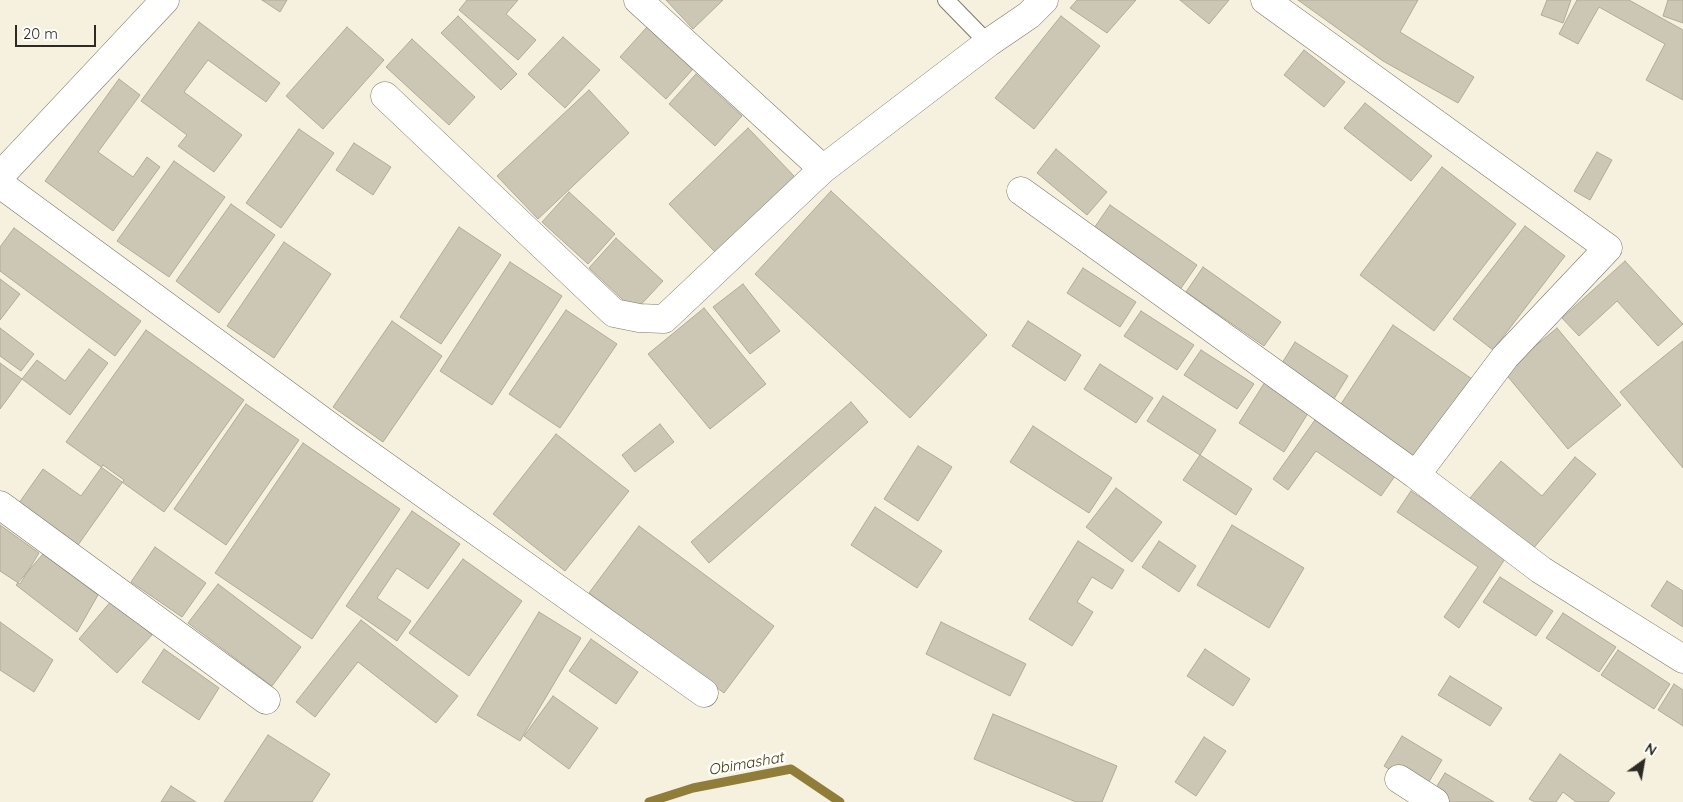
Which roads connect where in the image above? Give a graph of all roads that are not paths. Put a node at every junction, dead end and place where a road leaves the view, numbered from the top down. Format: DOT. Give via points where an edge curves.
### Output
graph roads {
  1 [pos="165,0"];
  2 [pos="638,0"];
  3 [pos="946,0"];
  4 [pos="1044,0"];
  5 [pos="1265,0"];
  6 [pos="988,43"];
  7 [pos="385,96"];
  8 [pos="823,169"];
  9 [pos="0,176"];
  10 [pos="0,184"];
  11 [pos="1021,191"];
  12 [pos="1416,475"];
  13 [pos="0,505"];
  14 [pos="1683,659"];
  15 [pos="704,693"];
  16 [pos="266,700"];
  17 [pos="1399,779"];
  18 [pos="1436,802"];
  1 -- 9 [label="street"];
  2 -- 8 [label="street"];
  3 -- 6 [label="lane"];
  4 -- 6 [label="street" via="1029,15"];
  5 -- 12 [label="street" via="1608,248 1505,357"];
  6 -- 8 [label="street"];
  7 -- 8 [label="street" via="614,313 639,318 664,318"];
  10 -- 15 [label="street" via="340,433"];
  11 -- 12 [label="street"];
  12 -- 14 [label="street" via="1541,570"];
  13 -- 16 [label="street"];
  17 -- 18 [label="street"];
}
